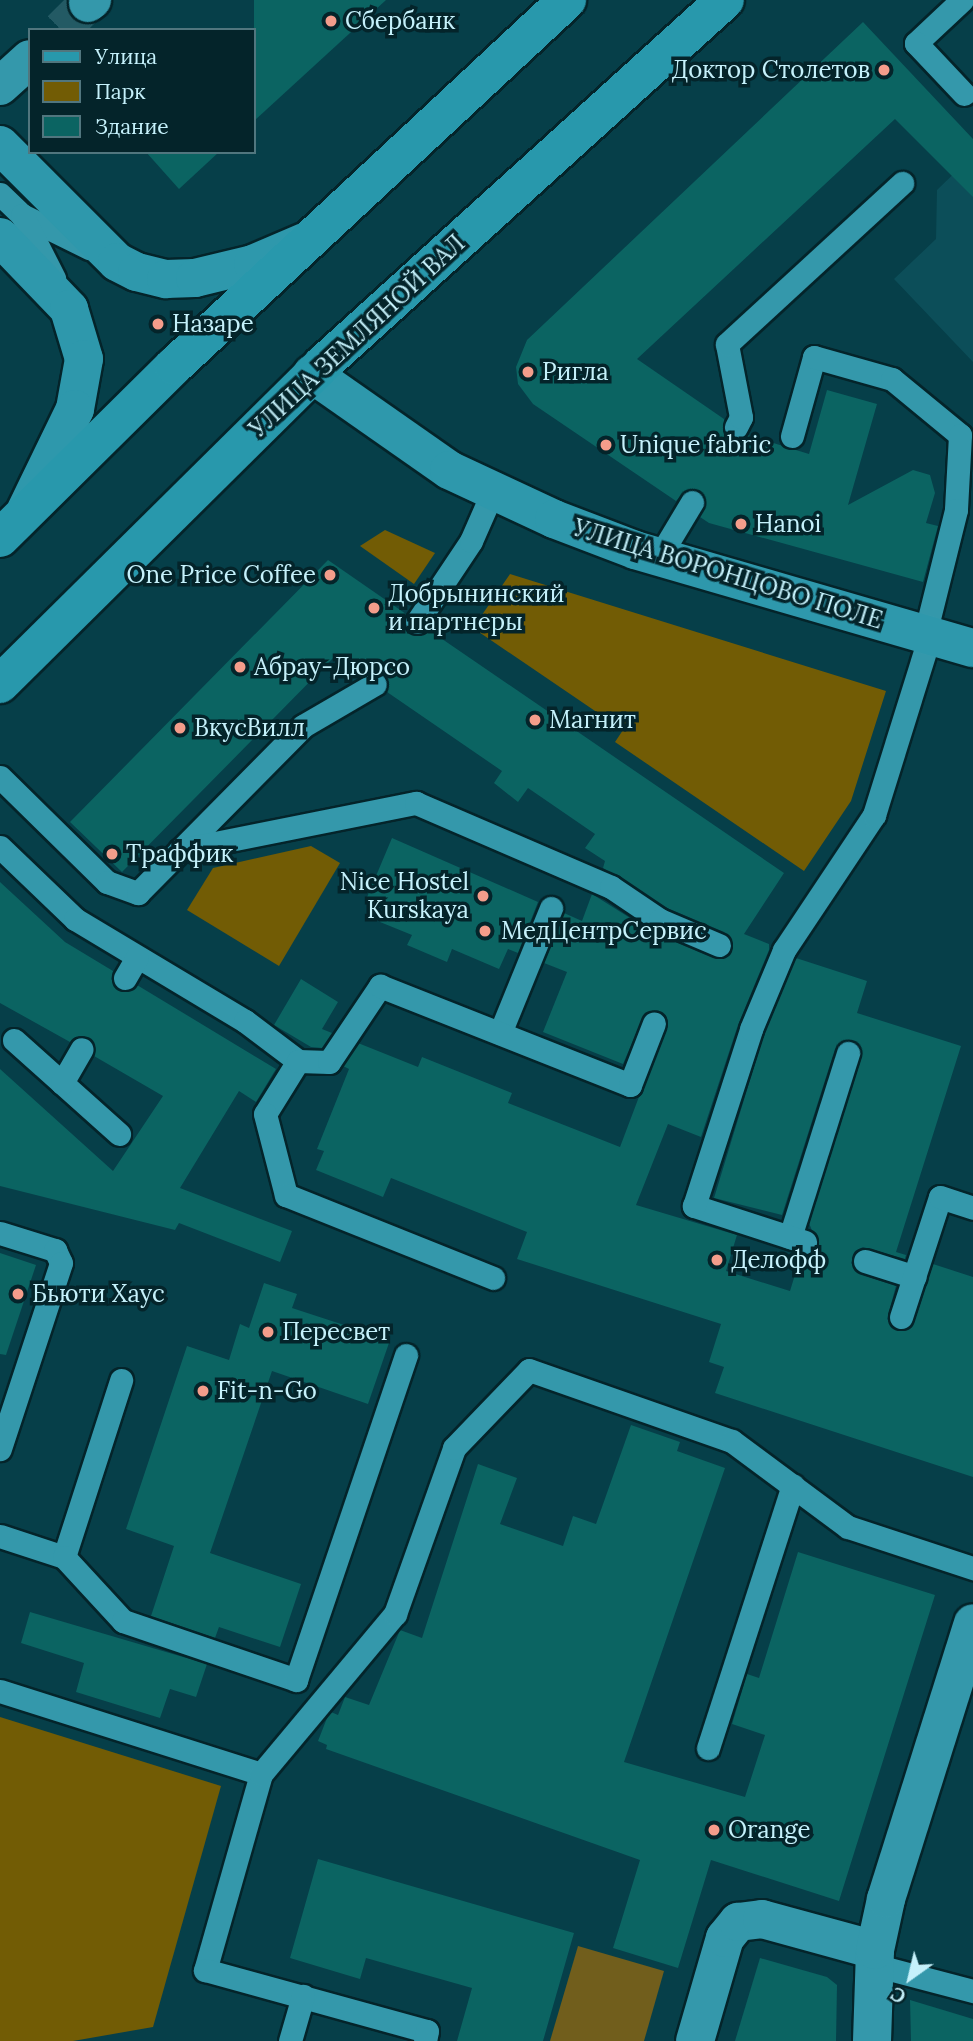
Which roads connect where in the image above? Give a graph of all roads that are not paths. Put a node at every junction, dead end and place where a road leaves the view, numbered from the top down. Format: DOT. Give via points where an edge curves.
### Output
graph roads {
  1 [pos="567,0"];
  2 [pos="726,0"];
  3 [pos="962,0"];
  4 [pos="28,61"];
  5 [pos="0,86"];
  6 [pos="964,94"];
  7 [pos="0,145"];
  8 [pos="902,183"];
  9 [pos="0,194"];
  10 [pos="11,226"];
  11 [pos="312,238"];
  12 [pos="117,262"];
  13 [pos="313,374"];
  14 [pos="736,427"];
  15 [pos="792,436"];
  16 [pos="493,491"];
  17 [pos="692,502"];
  18 [pos="12,526"];
  19 [pos="659,557"];
  20 [pos="417,622"];
  21 [pos="927,635"];
  22 [pos="973,648"];
  23 [pos="0,684"];
  24 [pos="375,684"];
  25 [pos="0,777"];
  26 [pos="0,847"];
  27 [pos="180,850"];
  28 [pos="551,908"];
  29 [pos="719,945"];
  30 [pos="137,957"];
  31 [pos="125,978"];
  32 [pos="654,1023"];
  33 [pos="500,1033"];
  34 [pos="14,1040"];
  35 [pos="82,1049"];
  36 [pos="848,1053"];
  37 [pos="298,1061"];
  38 [pos="62,1083"];
  39 [pos="119,1134"];
  40 [pos="973,1208"];
  41 [pos="0,1233"];
  42 [pos="865,1261"];
  43 [pos="915,1277"];
  44 [pos="493,1278"];
  45 [pos="901,1317"];
  46 [pos="406,1355"];
  47 [pos="121,1380"];
  48 [pos="0,1449"];
  49 [pos="793,1485"];
  50 [pos="0,1536"];
  51 [pos="64,1557"];
  52 [pos="973,1568"];
  53 [pos="969,1648"];
  54 [pos="0,1692"];
  55 [pos="708,1748"];
  56 [pos="261,1774"];
  57 [pos="874,1957"];
  58 [pos="973,1991"];
  59 [pos="303,1996"];
  60 [pos="290,2041"];
  61 [pos="425,2041"];
  62 [pos="695,2041"];
  63 [pos="872,2041"];
  1 -- 11 [label="main road"];
  2 -- 13 [label="main road, УЛИЦА ЗЕМЛЯНОЙ ВАЛ"];
  3 -- 6 [label="lane" via="916,43"];
  4 -- 5 [label="street"];
  7 -- 12 [label="street"];
  8 -- 14 [label="lane" via="727,344 741,417"];
  9 -- 10 [label="lane"];
  10 -- 12 [label="lane"];
  10 -- 18 [label="street" via="69,309 79,331 82,382 75,409"];
  11 -- 12 [label="street" via="253,264 195,278 166,279"];
  11 -- 18 [label="main road"];
  13 -- 16 [label="street, УЛИЦА ВОРОНЦОВО ПОЛЕ" via="392,433"];
  13 -- 23 [label="main road, УЛИЦА ЗЕМЛЯНОЙ ВАЛ"];
  15 -- 21 [label="lane" via="814,357 892,379 960,435 956,510"];
  16 -- 19 [label="street, УЛИЦА ВОРОНЦОВО ПОЛЕ"];
  16 -- 20 [label="lane" via="471,541"];
  17 -- 19 [label="lane"];
  19 -- 21 [label="street, УЛИЦА ВОРОНЦОВО ПОЛЕ"];
  21 -- 22 [label="street, УЛИЦА ВОРОНЦОВО ПОЛЕ"];
  21 -- 36 [label="lane" via="874,815 784,950 751,1029 694,1206 798,1239"];
  24 -- 27 [label="lane" via="303,726"];
  25 -- 27 [label="lane" via="107,882 138,893"];
  26 -- 30 [label="lane" via="75,919"];
  27 -- 29 [label="lane" via="416,803 611,887 660,920"];
  28 -- 33 [label="lane"];
  30 -- 31 [label="lane"];
  30 -- 37 [label="lane" via="244,1021"];
  32 -- 33 [label="lane" via="630,1085"];
  33 -- 37 [label="lane" via="380,986 329,1062"];
  34 -- 38 [label="lane"];
  35 -- 38 [label="lane"];
  37 -- 44 [label="lane" via="265,1114 286,1195"];
  38 -- 39 [label="lane"];
  40 -- 43 [label="lane" via="940,1197"];
  41 -- 48 [label="lane" via="55,1250 61,1263"];
  42 -- 43 [label="lane"];
  43 -- 45 [label="lane"];
  46 -- 51 [label="lane" via="296,1680 123,1621"];
  47 -- 51 [label="lane"];
  49 -- 52 [label="lane" via="848,1527"];
  49 -- 55 [label="lane"];
  49 -- 56 [label="lane" via="732,1441 530,1370 454,1448 395,1614"];
  50 -- 51 [label="lane"];
  53 -- 57 [label="street" via="886,1899"];
  54 -- 56 [label="lane"];
  56 -- 59 [label="lane" via="205,1970"];
  57 -- 58 [label="lane"];
  57 -- 62 [label="street" via="762,1919 737,1922 725,1938"];
  57 -- 63 [label="street"];
  59 -- 60 [label="lane"];
  59 -- 61 [label="lane" via="427,2031"];
}
